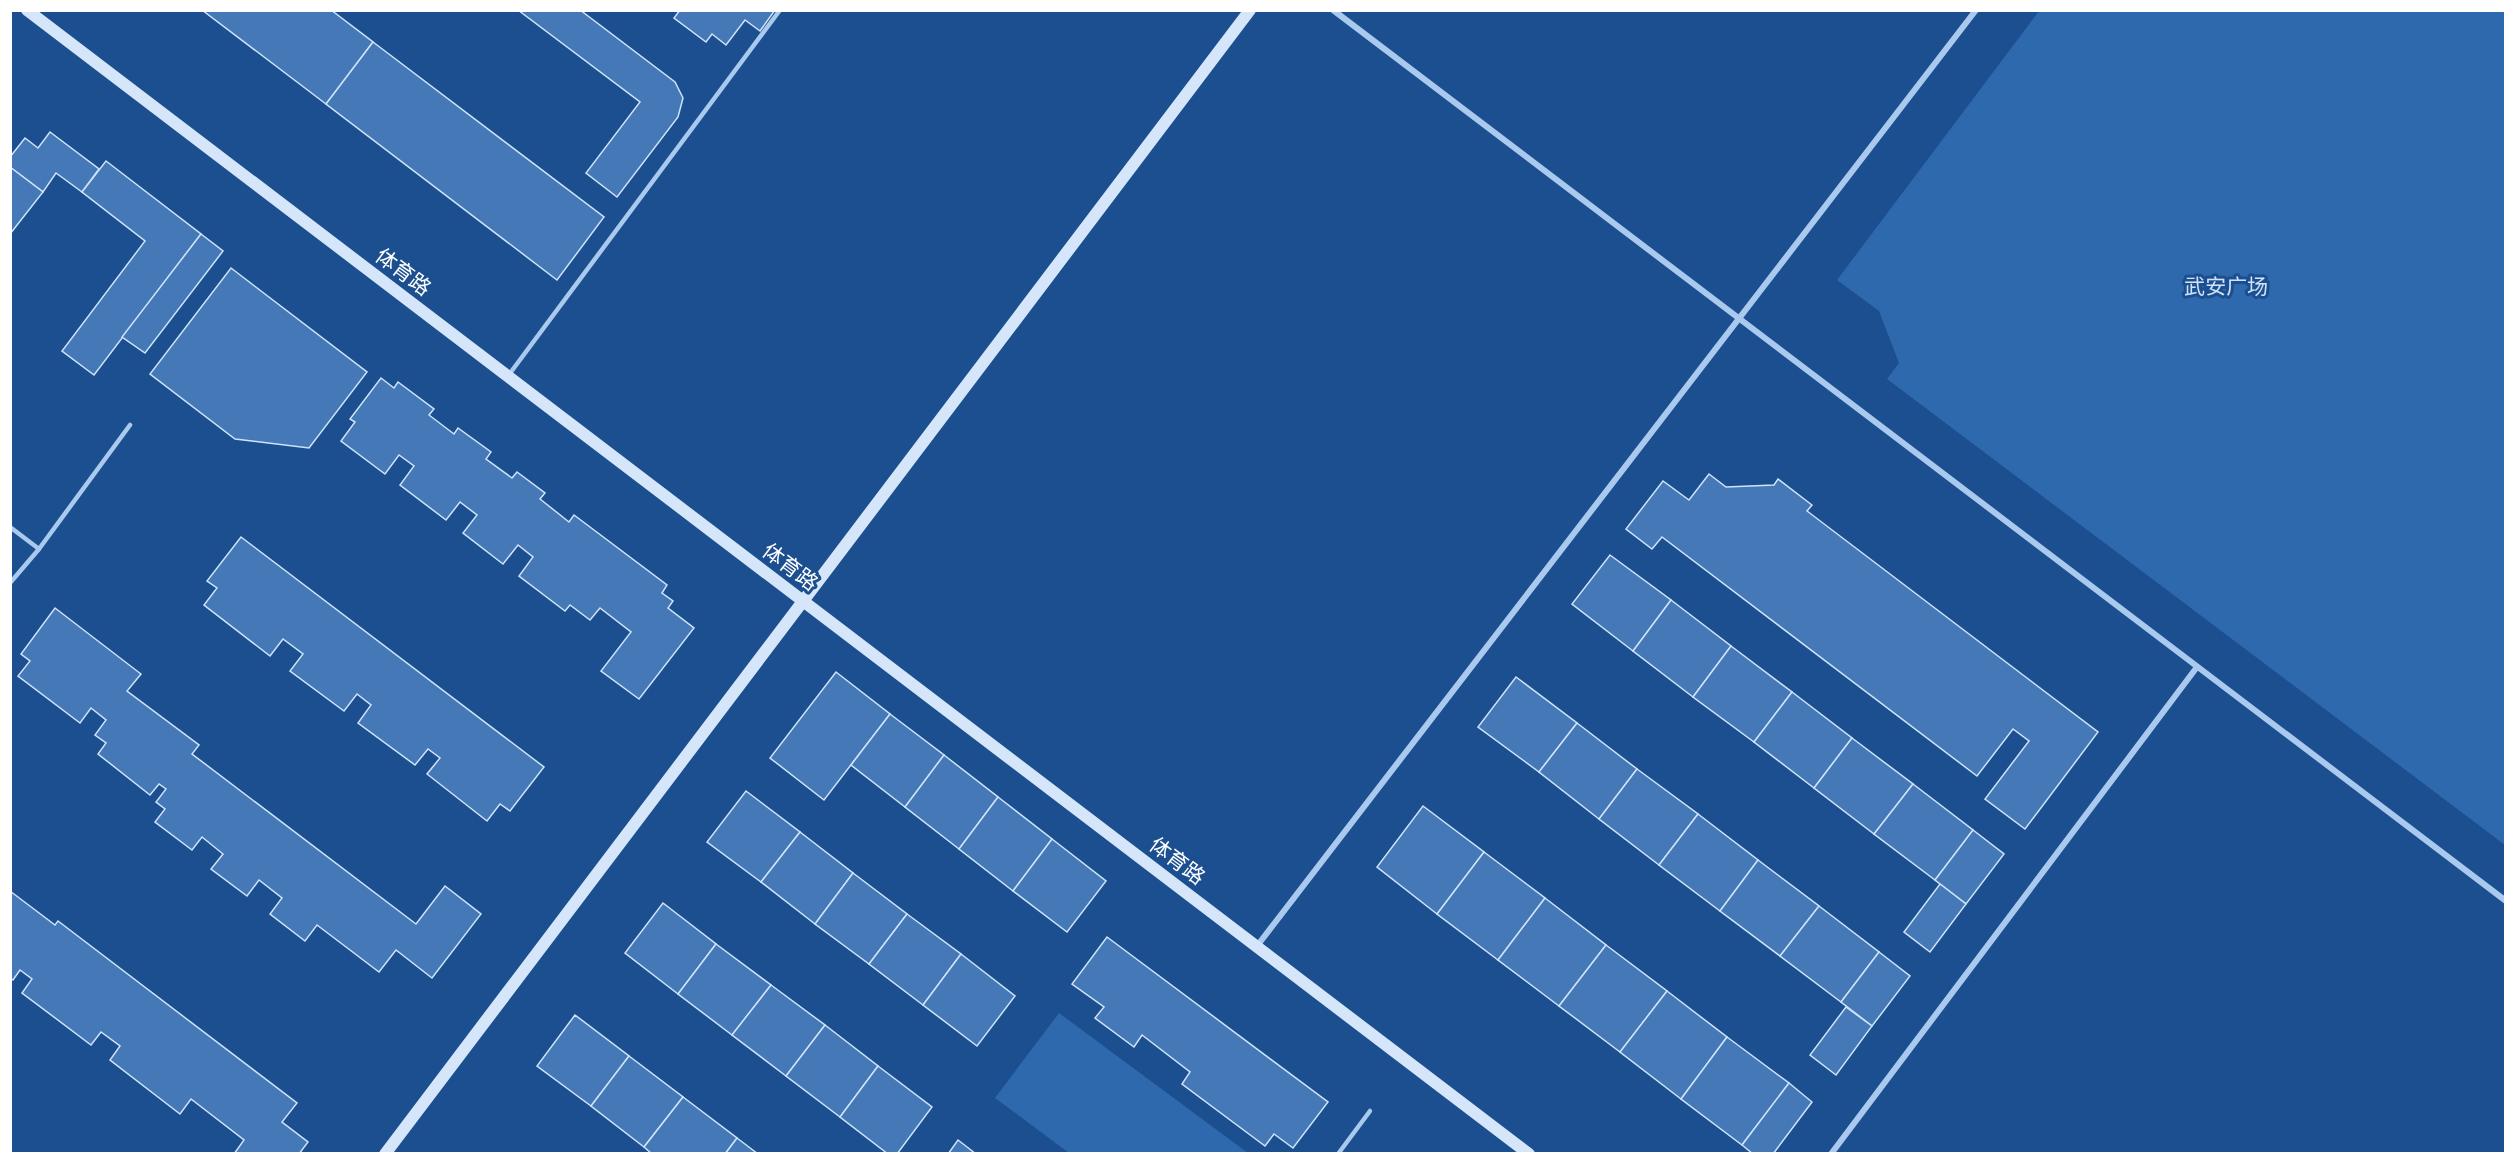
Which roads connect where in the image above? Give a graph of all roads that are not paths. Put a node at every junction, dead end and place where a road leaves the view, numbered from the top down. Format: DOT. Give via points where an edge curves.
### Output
graph roads {
  1 [pos="780,10"];
  2 [pos="1250,10"];
  3 [pos="1333,10"];
  4 [pos="1976,10"];
  5 [pos="31,12"];
  6 [pos="1739,319"];
  7 [pos="508,376"];
  8 [pos="130,425"];
  9 [pos="10,527"];
  10 [pos="39,549"];
  11 [pos="10,583"];
  12 [pos="803,601"];
  13 [pos="2197,667"];
  14 [pos="2505,901"];
  15 [pos="1257,946"];
  16 [pos="1370,1111"];
  17 [pos="386,1154"];
  18 [pos="1338,1154"];
  19 [pos="1529,1154"];
  20 [pos="1831,1154"];
  1 -- 7 [label="lane"];
  2 -- 12 [label="street"];
  3 -- 6 [label="street"];
  4 -- 6 [label="street"];
  5 -- 7 [label="street, 体育路"];
  6 -- 13 [label="street"];
  6 -- 15 [label="street"];
  7 -- 12 [label="street, 体育路"];
  8 -- 10 [label="lane"];
  9 -- 10 [label="lane"];
  10 -- 11 [label="lane"];
  12 -- 15 [label="street, 体育路"];
  12 -- 17 [label="street"];
  13 -- 14 [label="street"];
  13 -- 20 [label="street"];
  15 -- 19 [label="street, 体育路"];
  16 -- 18 [label="lane"];
}
